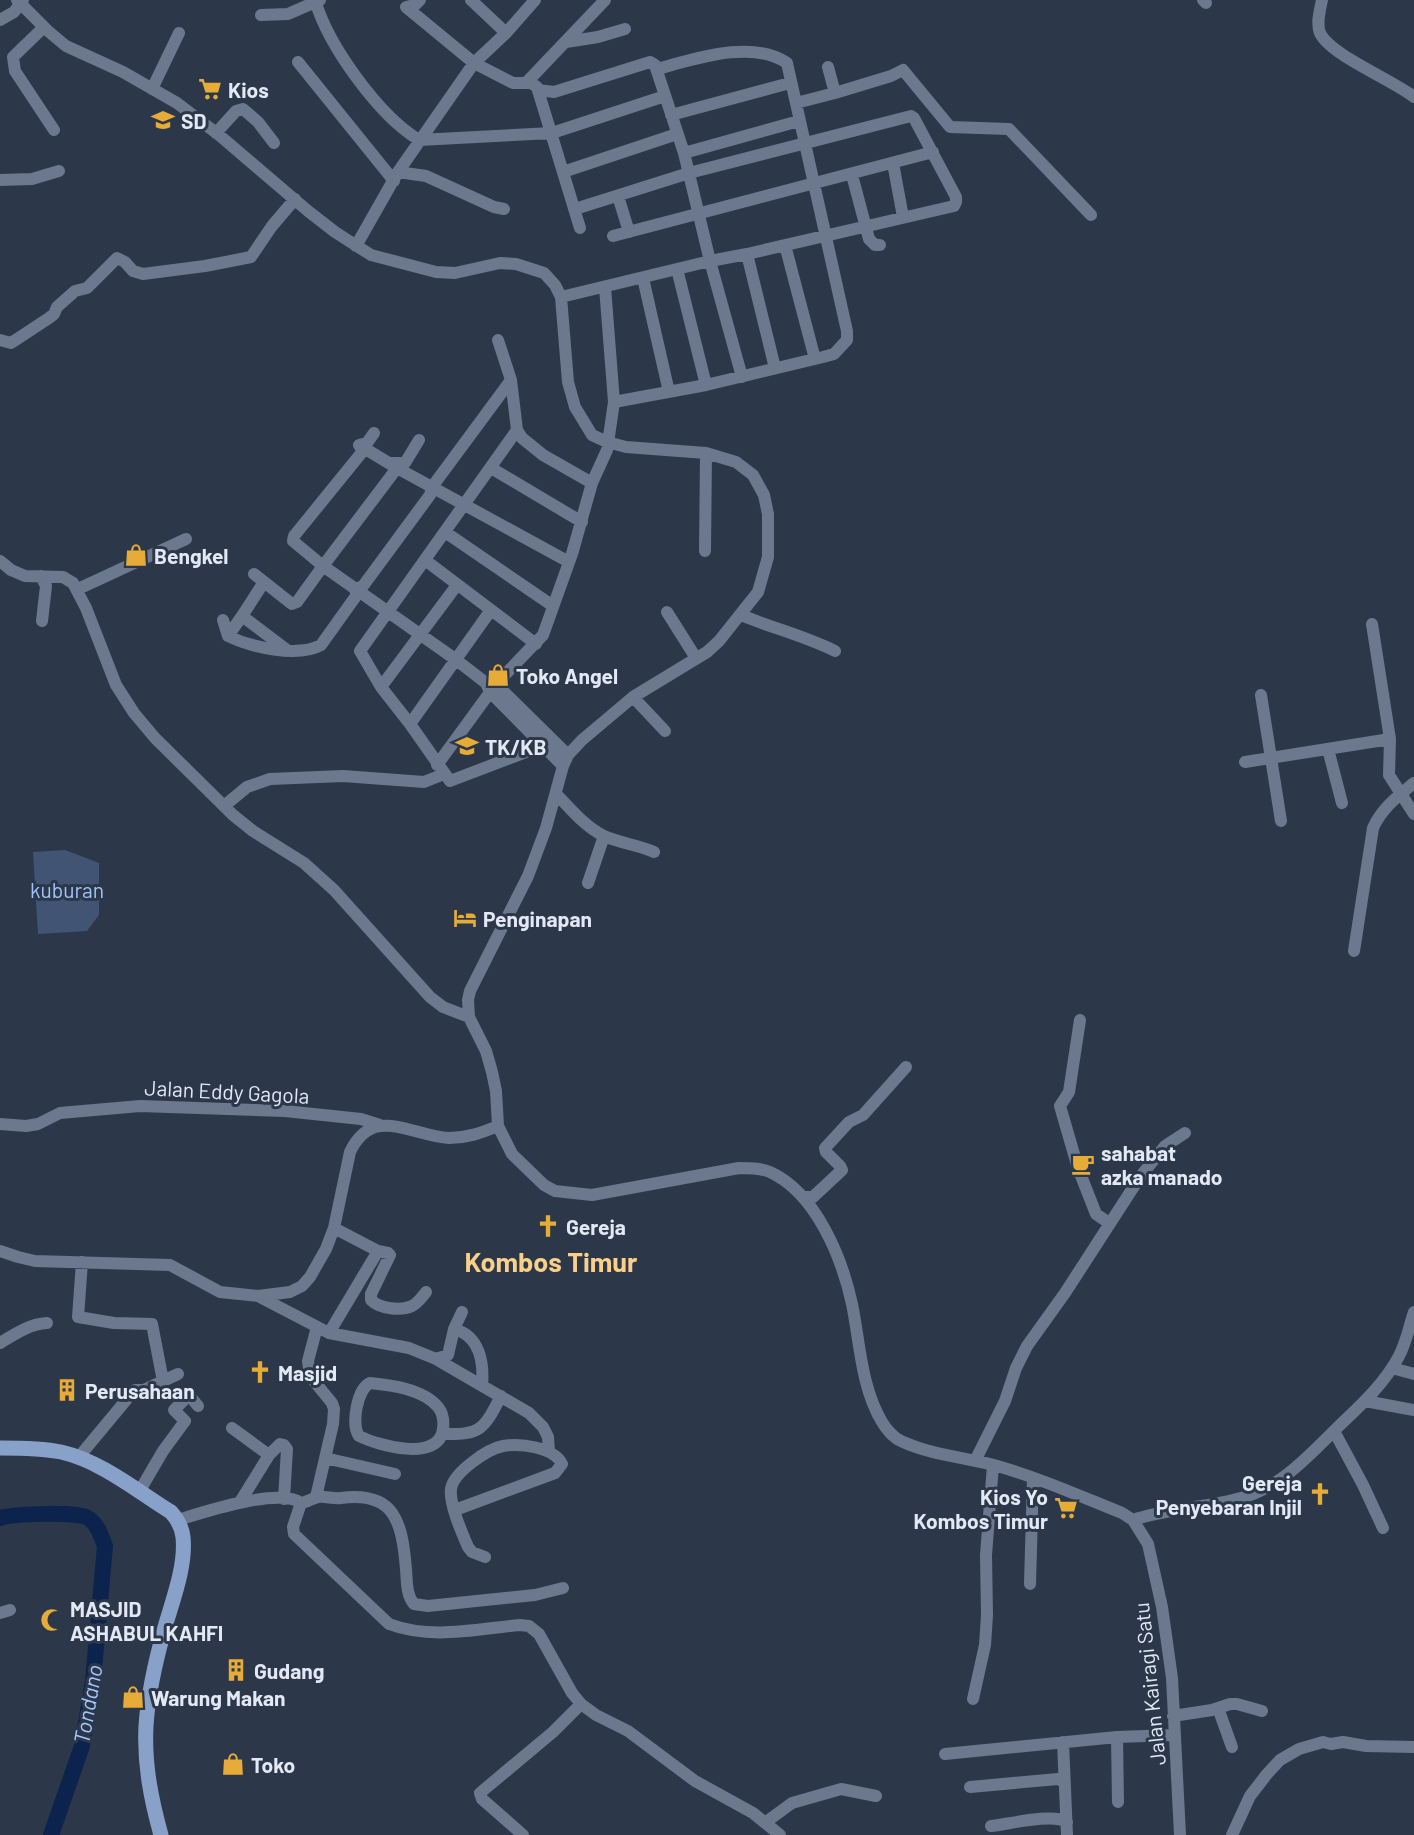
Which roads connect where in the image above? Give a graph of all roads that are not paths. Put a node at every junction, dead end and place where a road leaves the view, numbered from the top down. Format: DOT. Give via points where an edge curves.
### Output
graph roads {
  1 [pos="317,0"];
  2 [pos="420,0"];
  3 [pos="472,0"];
  4 [pos="535,0"];
  5 [pos="605,0"];
  6 [pos="1322,0"];
  7 [pos="20,2"];
  8 [pos="403,4"];
  9 [pos="261,15"];
  10 [pos="0,20"];
  11 [pos="44,27"];
  12 [pos="625,28"];
  13 [pos="179,33"];
  14 [pos="506,33"];
  15 [pos="566,42"];
  16 [pos="298,62"];
  17 [pos="474,63"];
  18 [pos="828,67"];
  19 [pos="657,69"];
  20 [pos="526,83"];
  21 [pos="790,83"];
  22 [pos="152,89"];
  23 [pos="538,90"];
  24 [pos="835,93"];
  25 [pos="665,96"];
  26 [pos="1414,97"];
  27 [pos="796,102"];
  28 [pos="671,115"];
  29 [pos="799,121"];
  30 [pos="54,130"];
  31 [pos="216,133"];
  32 [pos="552,133"];
  33 [pos="677,134"];
  34 [pos="419,140"];
  35 [pos="274,143"];
  36 [pos="803,144"];
  37 [pos="933,152"];
  38 [pos="684,153"];
  39 [pos="893,164"];
  40 [pos="59,171"];
  41 [pos="564,172"];
  42 [pos="689,173"];
  43 [pos="852,175"];
  44 [pos="396,177"];
  45 [pos="0,180"];
  46 [pos="813,184"];
  47 [pos="618,196"];
  48 [pos="295,199"];
  49 [pos="504,209"];
  50 [pos="575,209"];
  51 [pos="698,212"];
  52 [pos="1091,215"];
  53 [pos="903,217"];
  54 [pos="865,226"];
  55 [pos="580,228"];
  56 [pos="629,232"];
  57 [pos="613,236"];
  58 [pos="824,236"];
  59 [pos="785,245"];
  60 [pos="880,245"];
  61 [pos="356,246"];
  62 [pos="747,254"];
  63 [pos="710,261"];
  64 [pos="677,269"];
  65 [pos="643,278"];
  66 [pos="605,287"];
  67 [pos="561,297"];
  68 [pos="0,340"];
  69 [pos="498,340"];
  70 [pos="814,359"];
  71 [pos="775,368"];
  72 [pos="742,377"];
  73 [pos="511,380"];
  74 [pos="706,385"];
  75 [pos="669,392"];
  76 [pos="614,402"];
  77 [pos="517,430"];
  78 [pos="374,434"];
  79 [pos="419,440"];
  80 [pos="607,442"];
  81 [pos="359,445"];
  82 [pos="706,453"];
  83 [pos="393,466"];
  84 [pos="491,468"];
  85 [pos="592,483"];
  86 [pos="432,487"];
  87 [pos="464,503"];
  88 [pos="582,522"];
  89 [pos="445,532"];
  90 [pos="186,539"];
  91 [pos="705,551"];
  92 [pos="425,560"];
  93 [pos="0,561"];
  94 [pos="569,562"];
  95 [pos="323,566"];
  96 [pos="41,576"];
  97 [pos="457,585"];
  98 [pos="356,589"];
  99 [pos="78,590"];
  100 [pos="553,606"];
  101 [pos="491,610"];
  102 [pos="387,611"];
  103 [pos="667,612"];
  104 [pos="741,615"];
  105 [pos="242,616"];
  106 [pos="223,620"];
  107 [pos="42,621"];
  108 [pos="1372,624"];
  109 [pos="422,635"];
  110 [pos="228,636"];
  111 [pos="536,644"];
  112 [pos="287,650"];
  113 [pos="835,651"];
  114 [pos="455,658"];
  115 [pos="696,658"];
  116 [pos="490,686"];
  117 [pos="381,687"];
  118 [pos="1262,695"];
  119 [pos="633,697"];
  120 [pos="525,721"];
  121 [pos="410,724"];
  122 [pos="665,731"];
  123 [pos="1390,739"];
  124 [pos="542,746"];
  125 [pos="1328,748"];
  126 [pos="1272,758"];
  127 [pos="565,761"];
  128 [pos="1245,762"];
  129 [pos="440,770"];
  130 [pos="1414,783"];
  131 [pos="1400,794"];
  132 [pos="556,795"];
  133 [pos="1342,803"];
  134 [pos="224,806"];
  135 [pos="1414,813"];
  136 [pos="1281,821"];
  137 [pos="604,836"];
  138 [pos="654,852"];
  139 [pos="588,883"];
  140 [pos="1354,951"];
  141 [pos="469,1017"];
  142 [pos="1080,1020"];
  143 [pos="906,1067"];
  144 [pos="0,1124"];
  145 [pos="380,1125"];
  146 [pos="498,1126"];
  147 [pos="1185,1134"];
  148 [pos="804,1197"];
  149 [pos="1109,1223"];
  150 [pos="334,1228"];
  151 [pos="0,1251"];
  152 [pos="378,1251"];
  153 [pos="82,1262"];
  154 [pos="290,1292"];
  155 [pos="426,1292"];
  156 [pos="258,1296"];
  157 [pos="284,1309"];
  158 [pos="462,1312"];
  159 [pos="1413,1320"];
  160 [pos="47,1323"];
  161 [pos="317,1327"];
  162 [pos="454,1329"];
  163 [pos="329,1333"];
  164 [pos="0,1343"];
  165 [pos="436,1359"];
  166 [pos="1392,1368"];
  167 [pos="178,1374"];
  168 [pos="1414,1374"];
  169 [pos="163,1382"];
  170 [pos="482,1386"];
  171 [pos="501,1396"];
  172 [pos="1365,1401"];
  173 [pos="198,1406"];
  174 [pos="1414,1410"];
  175 [pos="232,1428"];
  176 [pos="1334,1431"];
  177 [pos="443,1434"];
  178 [pos="0,1448"];
  179 [pos="549,1452"];
  180 [pos="269,1455"];
  181 [pos="78,1458"];
  182 [pos="325,1458"];
  183 [pos="975,1461"];
  184 [pos="993,1465"];
  185 [pos="395,1474"];
  186 [pos="1033,1478"];
  187 [pos="139,1492"];
  188 [pos="316,1497"];
  189 [pos="284,1499"];
  190 [pos="240,1502"];
  191 [pos="301,1503"];
  192 [pos="455,1510"];
  193 [pos="178,1520"];
  194 [pos="1133,1520"];
  195 [pos="1383,1528"];
  196 [pos="484,1557"];
  197 [pos="1030,1584"];
  198 [pos="563,1588"];
  199 [pos="973,1699"];
  200 [pos="581,1704"];
  201 [pos="1218,1708"];
  202 [pos="1262,1711"];
  203 [pos="1173,1716"];
  204 [pos="1174,1735"];
  205 [pos="1117,1737"];
  206 [pos="1063,1742"];
  207 [pos="1232,1747"];
  208 [pos="1414,1747"];
  209 [pos="945,1754"];
  210 [pos="1064,1782"];
  211 [pos="970,1787"];
  212 [pos="876,1796"];
  213 [pos="1118,1802"];
  214 [pos="766,1822"];
  215 [pos="1067,1822"];
  216 [pos="991,1826"];
  217 [pos="161,1835"];
  218 [pos="523,1835"];
  219 [pos="780,1835"];
  220 [pos="1067,1835"];
  221 [pos="1180,1835"];
  222 [pos="1232,1835"];
  1 -- 9 [label="street" via="288,14"];
  1 -- 34 [label="street" via="321,19 348,66 393,120"];
  2 -- 8 [label="street" via="415,5"];
  3 -- 14 [label="street"];
  4 -- 14 [label="street"];
  5 -- 15 [label="street"];
  6 -- 26 [label="street" via="1319,29 1325,40"];
  7 -- 10 [label="street" via="14,12"];
  7 -- 11 [label="street"];
  8 -- 17 [label="street"];
  11 -- 22 [label="street" via="66,46"];
  11 -- 30 [label="street" via="13,57 15,71"];
  12 -- 15 [label="street"];
  13 -- 22 [label="street"];
  14 -- 17 [label="street"];
  15 -- 20 [label="street"];
  16 -- 44 [label="street"];
  17 -- 20 [label="street" via="513,83"];
  17 -- 34 [label="street"];
  18 -- 24 [label="street"];
  19 -- 21 [label="street" via="748,51 769,54 787,63"];
  19 -- 23 [label="street" via="650,62 554,92"];
  19 -- 25 [label="street"];
  20 -- 23 [label="street" via="534,84"];
  21 -- 27 [label="street"];
  21 -- 28 [label="street"];
  22 -- 31 [label="street"];
  23 -- 32 [label="street"];
  24 -- 27 [label="street"];
  24 -- 52 [label="street" via="903,70 950,127 1009,129"];
  25 -- 28 [label="street"];
  25 -- 32 [label="street"];
  27 -- 29 [label="street"];
  28 -- 33 [label="street"];
  29 -- 36 [label="street"];
  29 -- 38 [label="street"];
  31 -- 35 [label="street" via="243,108"];
  31 -- 48 [label="street"];
  32 -- 34 [label="street"];
  32 -- 41 [label="street"];
  33 -- 38 [label="street"];
  33 -- 41 [label="street"];
  34 -- 44 [label="street"];
  36 -- 37 [label="street" via="911,116"];
  36 -- 42 [label="street"];
  36 -- 46 [label="street"];
  37 -- 39 [label="street"];
  37 -- 53 [label="street" via="956,202 954,206"];
  38 -- 42 [label="street"];
  39 -- 43 [label="street"];
  39 -- 53 [label="street"];
  40 -- 45 [label="street" via="32,179"];
  41 -- 50 [label="street"];
  42 -- 47 [label="street"];
  42 -- 51 [label="street"];
  43 -- 46 [label="street"];
  43 -- 54 [label="street"];
  44 -- 49 [label="street" via="426,176"];
  44 -- 61 [label="street"];
  46 -- 51 [label="street"];
  46 -- 58 [label="street"];
  47 -- 50 [label="street"];
  47 -- 56 [label="street"];
  48 -- 61 [label="street"];
  48 -- 68 [label="street" via="251,257 143,274 133,271 120,257 87,288 75,291 49,318 11,343"];
  50 -- 55 [label="street"];
  51 -- 56 [label="street"];
  51 -- 63 [label="street"];
  53 -- 54 [label="street"];
  54 -- 58 [label="street"];
  54 -- 60 [label="street" via="872,243"];
  56 -- 57 [label="street"];
  58 -- 59 [label="street"];
  58 -- 70 [label="street" via="847,340 834,354"];
  59 -- 62 [label="street"];
  59 -- 70 [label="street"];
  61 -- 67 [label="street" via="371,255 436,272 516,264 544,273"];
  62 -- 63 [label="street"];
  62 -- 71 [label="street"];
  63 -- 64 [label="street"];
  63 -- 72 [label="street"];
  64 -- 65 [label="street"];
  64 -- 74 [label="street"];
  65 -- 66 [label="street"];
  65 -- 75 [label="street"];
  66 -- 67 [label="street"];
  66 -- 76 [label="street"];
  67 -- 80 [label="street" via="568,382 575,407 592,435"];
  69 -- 73 [label="street"];
  70 -- 71 [label="street"];
  71 -- 72 [label="street"];
  72 -- 74 [label="street"];
  73 -- 77 [label="street"];
  73 -- 86 [label="street"];
  74 -- 75 [label="street"];
  75 -- 76 [label="street"];
  76 -- 80 [label="street"];
  77 -- 84 [label="street"];
  77 -- 85 [label="street" via="543,455"];
  78 -- 81 [label="street" via="367,443"];
  79 -- 83 [label="street" via="405,463"];
  80 -- 82 [label="street" via="646,450"];
  80 -- 85 [label="street"];
  81 -- 83 [label="street"];
  81 -- 95 [label="street" via="363,451 294,536 296,544"];
  82 -- 91 [label="street"];
  82 -- 104 [label="street" via="736,462 753,475 764,495 768,557 758,592"];
  83 -- 86 [label="street"];
  83 -- 95 [label="street"];
  84 -- 87 [label="street"];
  84 -- 88 [label="street"];
  85 -- 88 [label="street"];
  86 -- 87 [label="street"];
  86 -- 98 [label="street" via="363,586"];
  87 -- 89 [label="street"];
  87 -- 94 [label="street"];
  88 -- 94 [label="street"];
  89 -- 92 [label="street"];
  89 -- 100 [label="street"];
  90 -- 99 [label="street"];
  92 -- 97 [label="street"];
  92 -- 102 [label="street"];
  93 -- 96 [label="street" via="25,576"];
  94 -- 100 [label="street"];
  95 -- 98 [label="street"];
  95 -- 105 [label="street" via="295,604 259,578"];
  96 -- 99 [label="street" via="63,577"];
  96 -- 107 [label="street" via="46,586"];
  97 -- 101 [label="street"];
  97 -- 109 [label="street"];
  98 -- 102 [label="street"];
  98 -- 112 [label="street" via="356,596 321,645"];
  99 -- 134 [label="street" via="116,685 134,713"];
  100 -- 111 [label="street"];
  101 -- 111 [label="street"];
  101 -- 114 [label="street"];
  102 -- 109 [label="street"];
  102 -- 117 [label="street" via="360,651"];
  103 -- 115 [label="street"];
  104 -- 113 [label="street"];
  104 -- 115 [label="street" via="719,641"];
  105 -- 110 [label="street"];
  105 -- 112 [label="street"];
  106 -- 110 [label="street"];
  108 -- 123 [label="street"];
  109 -- 114 [label="street"];
  109 -- 117 [label="street"];
  110 -- 112 [label="street" via="265,649"];
  111 -- 116 [label="street"];
  114 -- 116 [label="street"];
  114 -- 121 [label="street"];
  115 -- 119 [label="street"];
  116 -- 120 [label="street"];
  116 -- 129 [label="street"];
  117 -- 121 [label="street"];
  118 -- 126 [label="street"];
  119 -- 122 [label="street"];
  119 -- 127 [label="street" via="582,740"];
  120 -- 124 [label="street"];
  120 -- 127 [label="street"];
  121 -- 129 [label="street"];
  123 -- 125 [label="street"];
  123 -- 131 [label="street" via="1389,775"];
  124 -- 127 [label="street"];
  124 -- 129 [label="street" via="450,781"];
  125 -- 126 [label="street"];
  125 -- 133 [label="street"];
  126 -- 128 [label="street"];
  126 -- 136 [label="street"];
  127 -- 132 [label="street"];
  129 -- 134 [label="street" via="424,782 343,776 270,779 247,787"];
  130 -- 131 [label="street"];
  131 -- 135 [label="street"];
  131 -- 140 [label="street" via="1380,814 1373,828"];
  132 -- 137 [label="street" via="591,829"];
  132 -- 141 [label="street" via="528,876 470,991"];
  134 -- 141 [label="street" via="322,879 430,997"];
  137 -- 138 [label="street"];
  137 -- 139 [label="street"];
  141 -- 146 [label="street" via="492,1072"];
  142 -- 149 [label="street" via="1069,1092 1060,1106 1096,1214"];
  143 -- 148 [label="street" via="863,1115 849,1122 825,1148 842,1170 813,1197"];
  144 -- 145 [label="street, Jalan Eddy Gagola" via="32,1125 60,1113 140,1106 285,1111"];
  145 -- 146 [label="street, Jalan Eddy Gagola" via="446,1138 475,1135"];
  145 -- 150 [label="street" via="355,1141 350,1152"];
  146 -- 148 [label="street" via="512,1154 555,1191 592,1195 755,1168 787,1182"];
  147 -- 149 [label="street" via="1165,1146"];
  148 -- 183 [label="street" via="836,1253 851,1302 866,1382 884,1425 898,1440 920,1449"];
  149 -- 183 [label="street" via="1021,1356 1005,1401"];
  150 -- 152 [label="street"];
  150 -- 154 [label="street" via="310,1277"];
  151 -- 153 [label="street" via="28,1260"];
  152 -- 155 [label="street" via="390,1255 371,1300 381,1307 406,1308"];
  152 -- 163 [label="street"];
  153 -- 156 [label="street" via="170,1265 220,1292"];
  153 -- 169 [label="street" via="78,1317 152,1324"];
  154 -- 156 [label="street"];
  154 -- 157 [label="street"];
  156 -- 157 [label="street"];
  157 -- 161 [label="street"];
  158 -- 162 [label="street"];
  159 -- 166 [label="street"];
  160 -- 164 [label="street" via="26,1328"];
  161 -- 163 [label="street"];
  161 -- 182 [label="street" via="309,1369 334,1410"];
  162 -- 165 [label="street" via="448,1354"];
  162 -- 170 [label="street" via="473,1340 483,1368"];
  163 -- 165 [label="street" via="409,1348"];
  165 -- 170 [label="street"];
  166 -- 168 [label="street"];
  166 -- 172 [label="street"];
  167 -- 169 [label="street"];
  169 -- 181 [label="street" via="135,1390"];
  170 -- 171 [label="street"];
  171 -- 177 [label="street" via="489,1420 473,1433"];
  171 -- 179 [label="street" via="543,1427"];
  172 -- 174 [label="street"];
  172 -- 176 [label="street"];
  173 -- 187 [label="street" via="189,1395 174,1410 185,1421"];
  175 -- 180 [label="street"];
  176 -- 194 [label="street" via="1299,1466 1266,1488 1243,1498"];
  176 -- 195 [label="street"];
  177 -- 177 [label="street" via="435,1443 415,1449 358,1436 355,1425 362,1390 370,1383 387,1384 427,1399 441,1412"];
  178 -- 181 [label="main road" via="59,1452"];
  179 -- 192 [label="street" via="562,1464 555,1473"];
  179 -- 192 [label="street" via="510,1446 484,1456 464,1469 451,1488"];
  180 -- 189 [label="street" via="280,1444 286,1446"];
  180 -- 190 [label="street"];
  181 -- 187 [label="main road"];
  182 -- 185 [label="street"];
  182 -- 188 [label="street"];
  183 -- 184 [label="street"];
  184 -- 186 [label="street"];
  184 -- 199 [label="street" via="986,1555 986,1635"];
  186 -- 194 [label="street"];
  186 -- 197 [label="street"];
  187 -- 193 [label="main road"];
  188 -- 191 [label="street"];
  188 -- 198 [label="street" via="367,1497 387,1506 399,1526 409,1595 417,1605 535,1595"];
  189 -- 190 [label="street"];
  189 -- 191 [label="street"];
  190 -- 193 [label="street"];
  191 -- 200 [label="street" via="294,1534 389,1624 406,1630 458,1632 529,1626 539,1634"];
  192 -- 196 [label="street" via="468,1547"];
  193 -- 217 [label="main road" via="183,1537 180,1569 159,1648 146,1725 149,1786"];
  194 -- 203 [label="street, Jalan Kairagi Satu" via="1148,1544 1154,1565 1170,1660"];
  200 -- 214 [label="street" via="628,1731 695,1781"];
  200 -- 218 [label="street" via="481,1791 482,1799"];
  201 -- 202 [label="street" via="1238,1704"];
  201 -- 203 [label="street"];
  201 -- 207 [label="street"];
  203 -- 204 [label="street, Jalan Kairagi Satu"];
  204 -- 205 [label="street"];
  204 -- 221 [label="street, Jalan Kairagi Satu"];
  205 -- 206 [label="street"];
  205 -- 213 [label="street"];
  206 -- 209 [label="street"];
  206 -- 210 [label="street"];
  208 -- 222 [label="street" via="1323,1742 1299,1749 1280,1760 1267,1774 1250,1796"];
  210 -- 211 [label="street" via="1058,1779"];
  210 -- 215 [label="street"];
  212 -- 214 [label="street" via="841,1789 792,1803"];
  214 -- 219 [label="street"];
  215 -- 216 [label="street" via="1052,1818"];
  215 -- 220 [label="street"];
}
